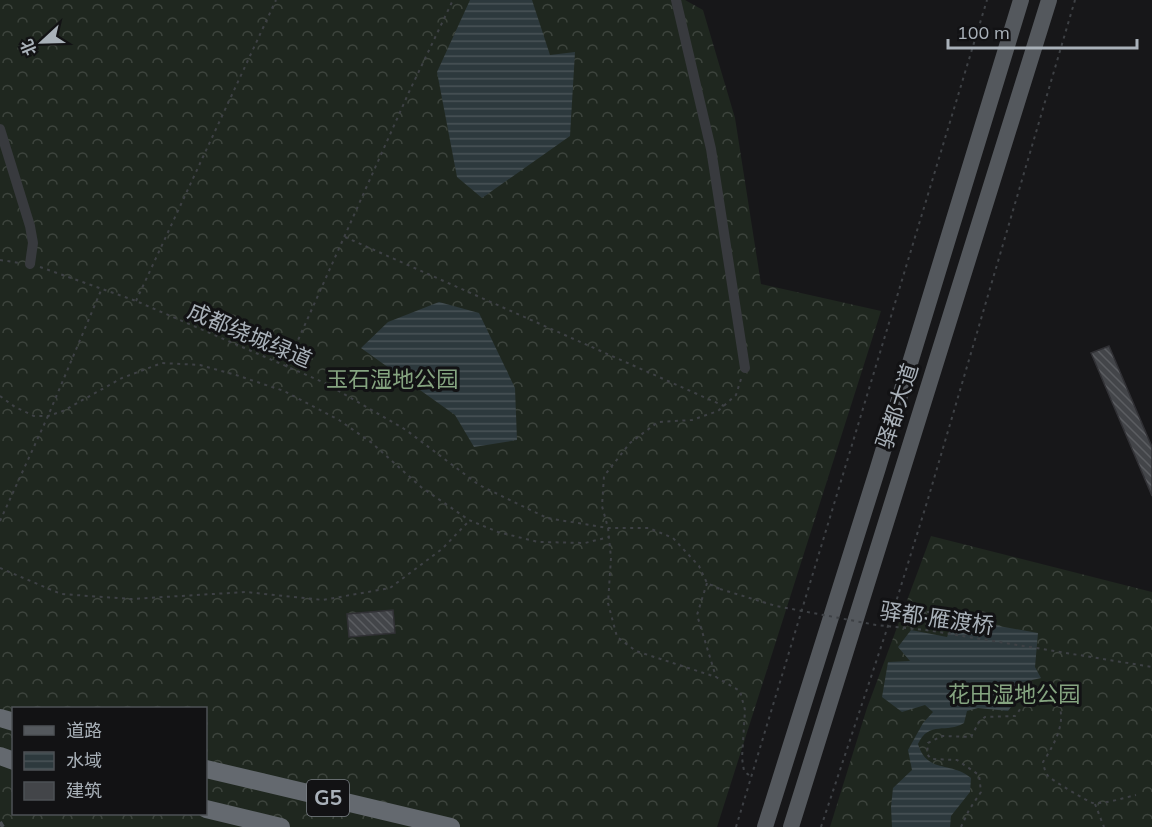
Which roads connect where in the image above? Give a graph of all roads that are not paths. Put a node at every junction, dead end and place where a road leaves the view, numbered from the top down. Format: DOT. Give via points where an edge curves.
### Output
graph roads {
  1 [pos="676,0"];
  2 [pos="1021,0"];
  3 [pos="1049,0"];
  4 [pos="0,129"];
  5 [pos="30,264"];
  6 [pos="745,368"];
  7 [pos="207,770"];
  8 [pos="207,809"];
  9 [pos="281,827"];
  10 [pos="451,827"];
  11 [pos="765,827"];
  12 [pos="790,827"];
  1 -- 6 [label="street" via="711,149"];
  2 -- 11 [label="main road, 驿都大道"];
  3 -- 12 [label="main road, 驿都大道"];
  4 -- 5 [label="street" via="30,226"];
  7 -- 10 [label="highway, G5"];
  8 -- 9 [label="highway, G5"];
}
